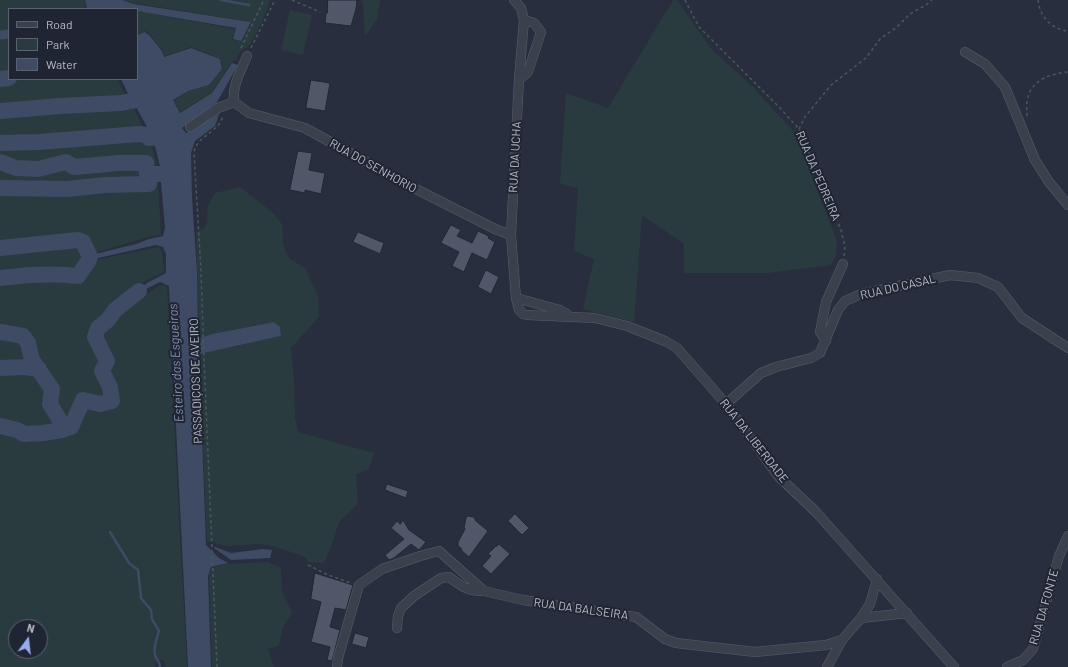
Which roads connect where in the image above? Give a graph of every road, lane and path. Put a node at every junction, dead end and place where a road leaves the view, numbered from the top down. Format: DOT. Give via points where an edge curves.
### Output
graph roads {
  1 [pos="264,0"];
  2 [pos="275,0"];
  3 [pos="292,0"];
  4 [pos="514,0"];
  5 [pos="685,0"];
  6 [pos="932,0"];
  7 [pos="1038,0"];
  8 [pos="320,12"];
  9 [pos="524,20"];
  10 [pos="1068,31"];
  11 [pos="244,52"];
  12 [pos="965,52"];
  13 [pos="1068,72"];
  14 [pos="519,79"];
  15 [pos="234,102"];
  16 [pos="224,106"];
  17 [pos="190,127"];
  18 [pos="799,129"];
  19 [pos="1024,134"];
  20 [pos="1068,205"];
  21 [pos="511,235"];
  22 [pos="844,264"];
  23 [pos="516,298"];
  24 [pos="572,316"];
  25 [pos="826,341"];
  26 [pos="1068,348"];
  27 [pos="726,404"];
  28 [pos="1068,536"];
  29 [pos="308,566"];
  30 [pos="876,580"];
  31 [pos="359,585"];
  32 [pos="484,591"];
  33 [pos="907,613"];
  34 [pos="861,618"];
  35 [pos="397,628"];
  36 [pos="842,640"];
  37 [pos="217,667"];
  38 [pos="337,667"];
  39 [pos="827,667"];
  40 [pos="954,667"];
  41 [pos="1007,667"];
  1 -- 11 [label="path"];
  2 -- 11 [label="path"];
  3 -- 8 [label="path"];
  4 -- 9 [label="street, RUA DA UCHA" via="521,8"];
  5 -- 18 [label="path, RUA DA PEDREIRA" via="700,27"];
  6 -- 18 [label="path" via="880,39 866,58 831,85 805,116"];
  7 -- 10 [label="path" via="1044,18 1051,26"];
  9 -- 14 [label="street, RUA DA UCHA"];
  9 -- 14 [label="street" via="534,23 541,32 528,72"];
  11 -- 15 [label="street" via="234,88"];
  12 -- 19 [label="street" via="985,64 1005,87"];
  13 -- 19 [label="path" via="1047,76 1034,84 1028,97"];
  14 -- 21 [label="street, RUA DA UCHA"];
  15 -- 16 [label="street"];
  15 -- 21 [label="street, RUA DO SENHORIO" via="249,112 305,128 410,186 495,230"];
  16 -- 17 [label="street"];
  16 -- 37 [label="path, PASSADIÇOS DE AVEIRO" via="219,126 197,144 194,153 202,271"];
  18 -- 22 [label="path, RUA DA PEDREIRA" via="840,230 845,247"];
  19 -- 20 [label="street" via="1035,160"];
  21 -- 23 [label="street, RUA DA LIBERDADE"];
  22 -- 25 [label="street" via="826,302 820,332"];
  23 -- 24 [label="street, RUA DA LIBERDADE" via="560,310"];
  23 -- 24 [label="street, RUA DA LIBERDADE" via="522,314"];
  24 -- 27 [label="street, RUA DA LIBERDADE" via="595,318 627,326 665,341 677,348"];
  25 -- 26 [label="street, RUA DO CASAL" via="838,310 845,301 861,294 950,275 978,278 998,287 1022,318"];
  25 -- 27 [label="street, RUA DO CASAL" via="820,353 811,358 761,373"];
  27 -- 30 [label="street, RUA DA LIBERDADE" via="779,477 816,512"];
  28 -- 41 [label="street, RUA DA FONTE" via="1059,556 1033,649 1023,660"];
  29 -- 31 [label="path"];
  30 -- 33 [label="street, RUA DA LIBERDADE"];
  30 -- 34 [label="street" via="870,604"];
  31 -- 32 [label="street, RUA DA BALSEIRA" via="382,569 438,551"];
  31 -- 38 [label="street"];
  32 -- 35 [label="street" via="474,592 460,586 449,577 441,578 401,608"];
  32 -- 36 [label="street, RUA DA BALSEIRA" via="523,600 636,617 665,639 676,643 755,652 826,645"];
  33 -- 34 [label="street"];
  33 -- 40 [label="street, RUA DA LIBERDADE"];
  34 -- 36 [label="street"];
  36 -- 39 [label="street"];
}
